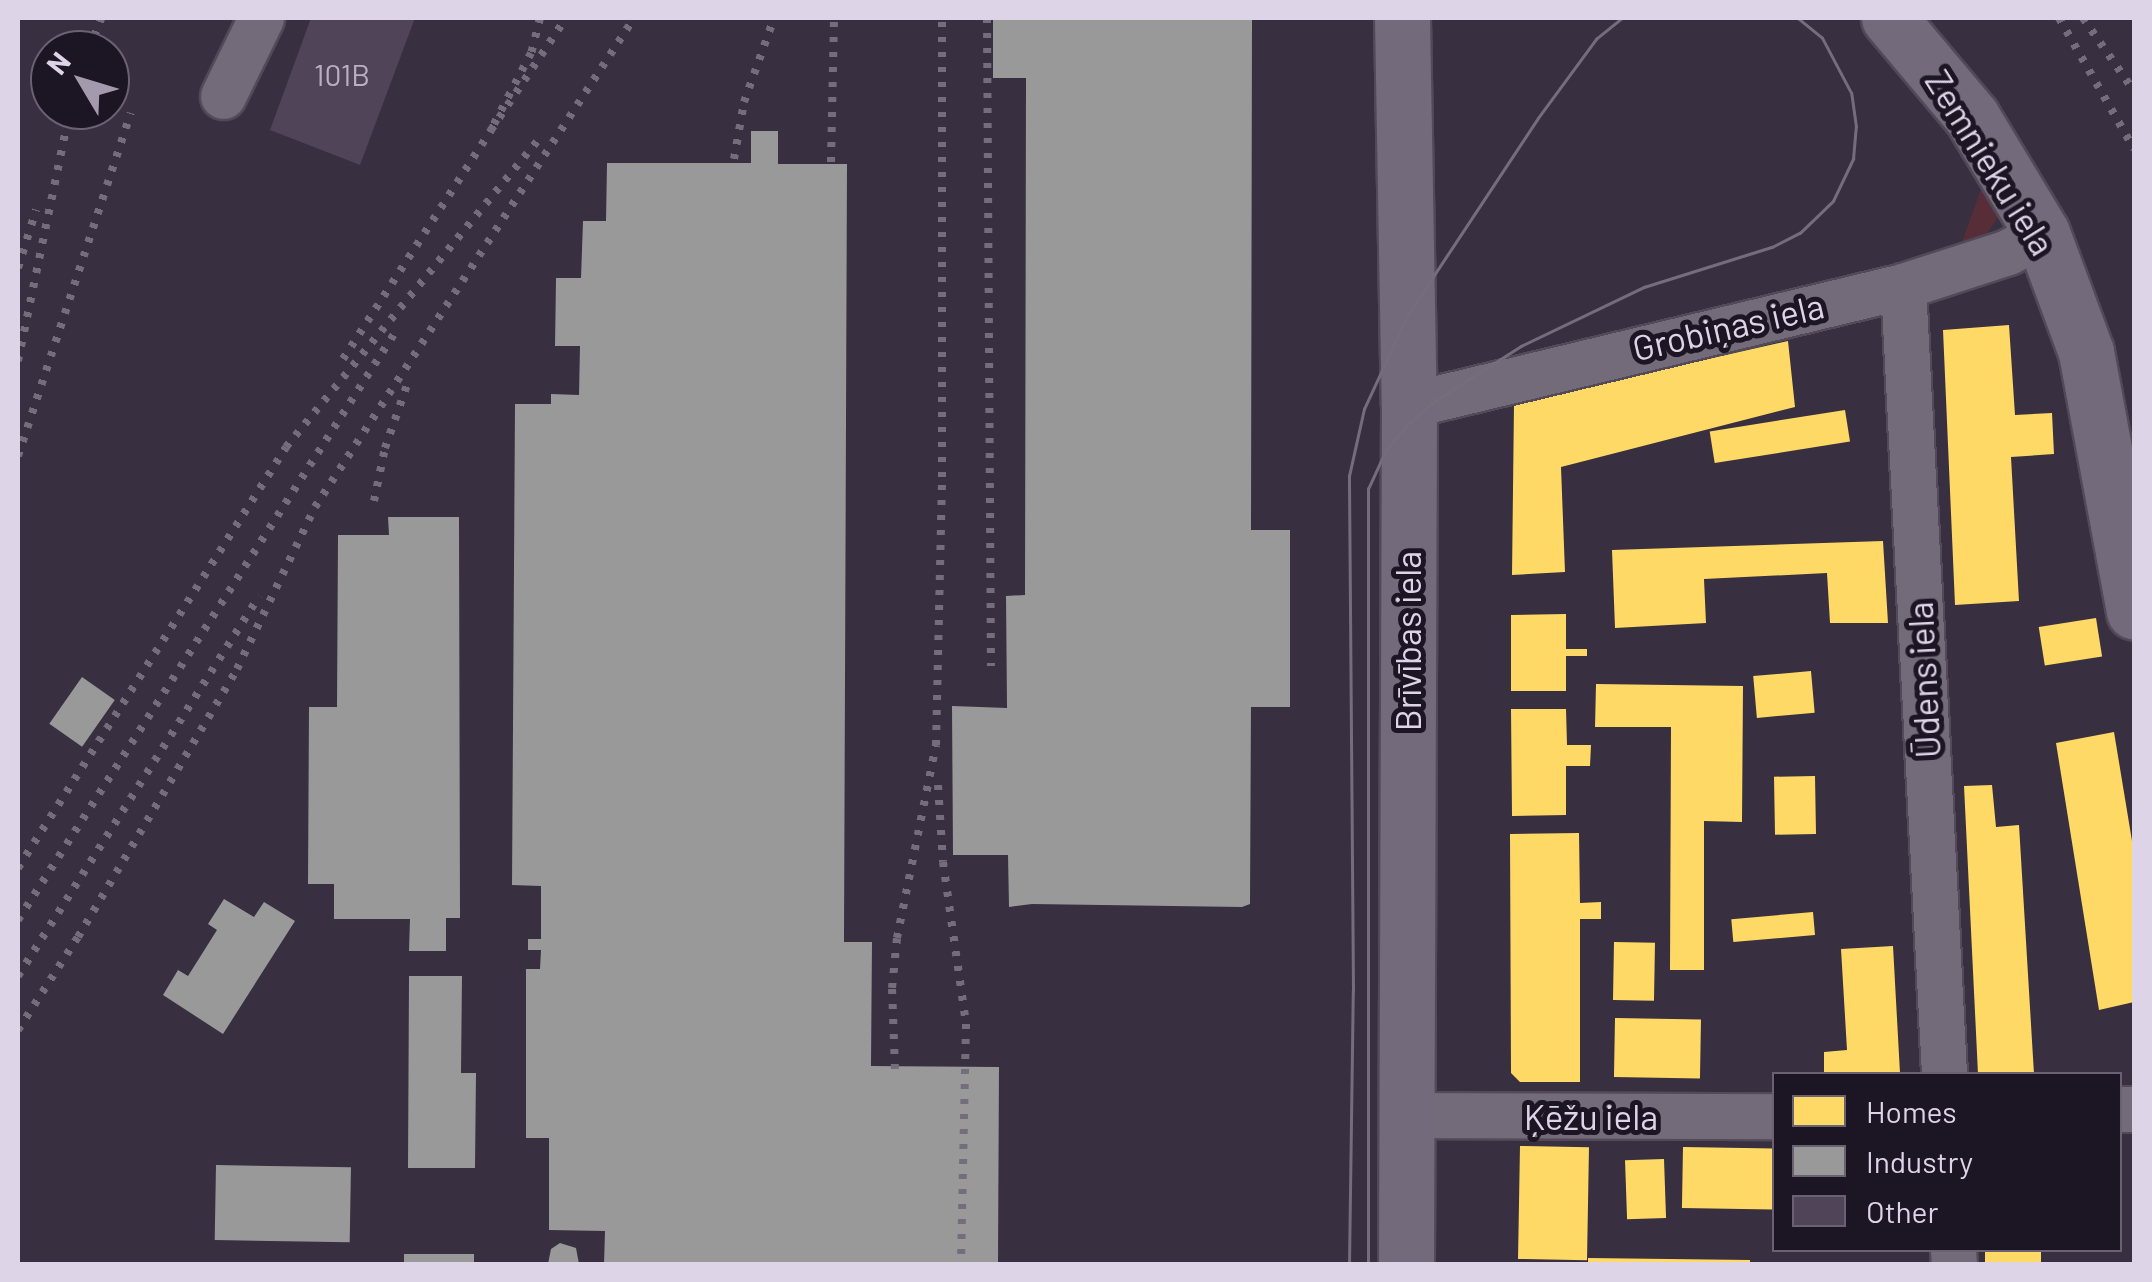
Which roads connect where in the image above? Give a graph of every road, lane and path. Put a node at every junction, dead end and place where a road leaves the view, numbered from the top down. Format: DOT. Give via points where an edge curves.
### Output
graph roads {
  1 [pos="260,18"];
  2 [pos="1402,18"];
  3 [pos="1889,18"];
  4 [pos="223,96"];
  5 [pos="2042,234"];
  6 [pos="1903,286"];
  7 [pos="1409,406"];
  8 [pos="2134,612"];
  9 [pos="1944,1072"];
  10 [pos="1408,1115"];
  11 [pos="1772,1116"];
  12 [pos="1406,1264"];
  1 -- 4 [label="street"];
  2 -- 7 [label="highway, Brīvības iela"];
  3 -- 5 [label="highway, Zemnieku iela" via="1972,117"];
  5 -- 6 [label="street, Grobiņas iela"];
  5 -- 8 [label="highway, Zemnieku iela" via="2086,352"];
  6 -- 7 [label="street, Grobiņas iela"];
  6 -- 9 [label="street, Ūdens iela"];
  7 -- 10 [label="highway, Brīvības iela"];
  10 -- 11 [label="street, Ķēžu iela"];
  10 -- 12 [label="highway, Brīvības iela"];
}
